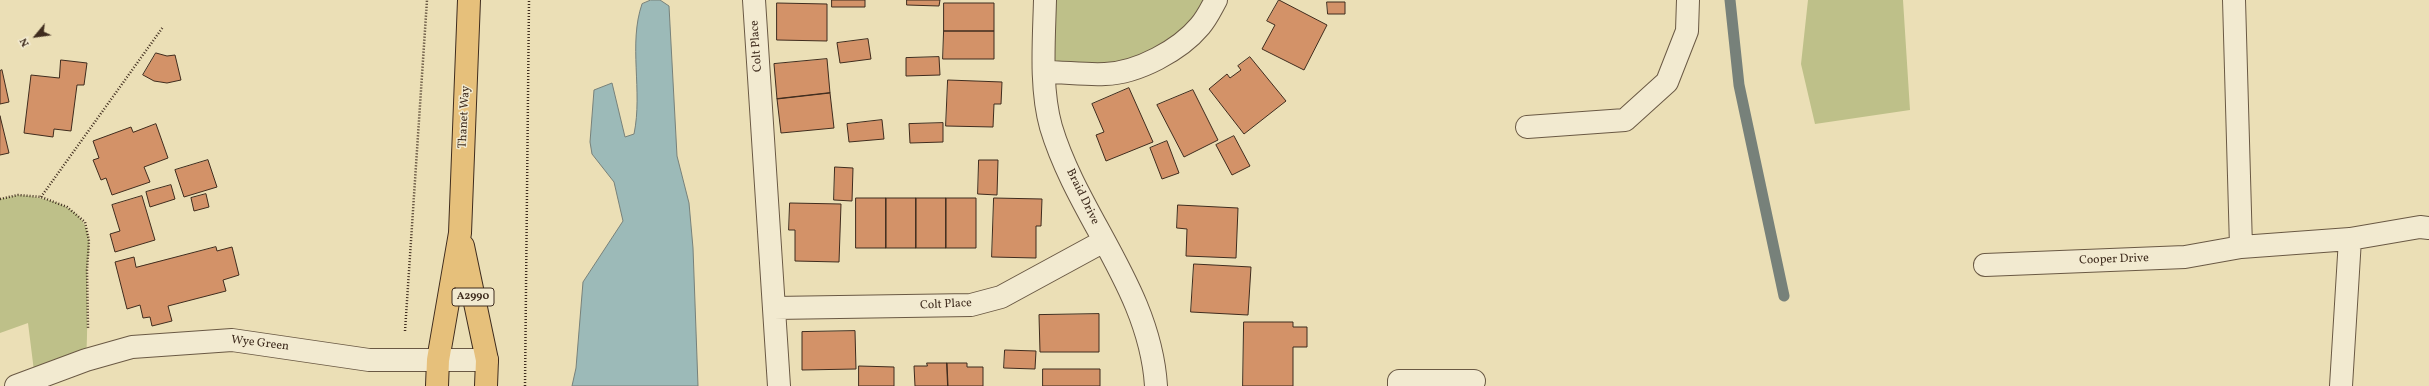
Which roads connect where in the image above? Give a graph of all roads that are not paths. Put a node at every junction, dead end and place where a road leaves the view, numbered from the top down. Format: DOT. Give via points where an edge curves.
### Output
graph roads {
  1 [pos="469,0"];
  2 [pos="754,0"];
  3 [pos="1045,0"];
  4 [pos="1216,0"];
  5 [pos="1688,0"];
  6 [pos="2234,0"];
  7 [pos="1044,72"];
  8 [pos="1527,127"];
  9 [pos="2429,228"];
  10 [pos="460,233"];
  11 [pos="2350,239"];
  12 [pos="1104,241"];
  13 [pos="2241,247"];
  14 [pos="1985,265"];
  15 [pos="774,308"];
  16 [pos="438,360"];
  17 [pos="486,360"];
  18 [pos="1474,381"];
  19 [pos="16,386"];
  20 [pos="437,386"];
  21 [pos="486,386"];
  22 [pos="779,386"];
  23 [pos="1156,386"];
  24 [pos="1400,386"];
  25 [pos="2341,386"];
  1 -- 10 [label="main road, Thanet Way / A2990"];
  2 -- 15 [label="street, Colt Place"];
  3 -- 7 [label="street, Braid Drive"];
  4 -- 7 [label="street" via="1200,26 1185,41 1151,61 1128,70 1106,74"];
  5 -- 8 [label="street" via="1687,31 1667,82 1625,120"];
  6 -- 13 [label="street"];
  7 -- 12 [label="street, Braid Drive" via="1051,126 1063,157"];
  9 -- 11 [label="street, Cooper Drive"];
  10 -- 16 [label="main road, Thanet Way / A2990"];
  10 -- 17 [label="main road, Thanet Way / A2990"];
  11 -- 13 [label="street, Cooper Drive"];
  11 -- 25 [label="street"];
  12 -- 15 [label="street, Colt Place" via="1001,297 971,305"];
  12 -- 23 [label="street, Braid Drive" via="1128,284 1151,346"];
  13 -- 14 [label="street, Cooper Drive" via="2185,257"];
  15 -- 22 [label="street, Colt Place"];
  16 -- 17 [label="street, Wye Green"];
  16 -- 19 [label="street, Wye Green" via="369,360 232,340 132,347 86,360"];
  16 -- 20 [label="main road, Thanet Way / A2990"];
  17 -- 21 [label="main road, Thanet Way / A2990"];
  18 -- 24 [label="street" via="1400,381"];
}
